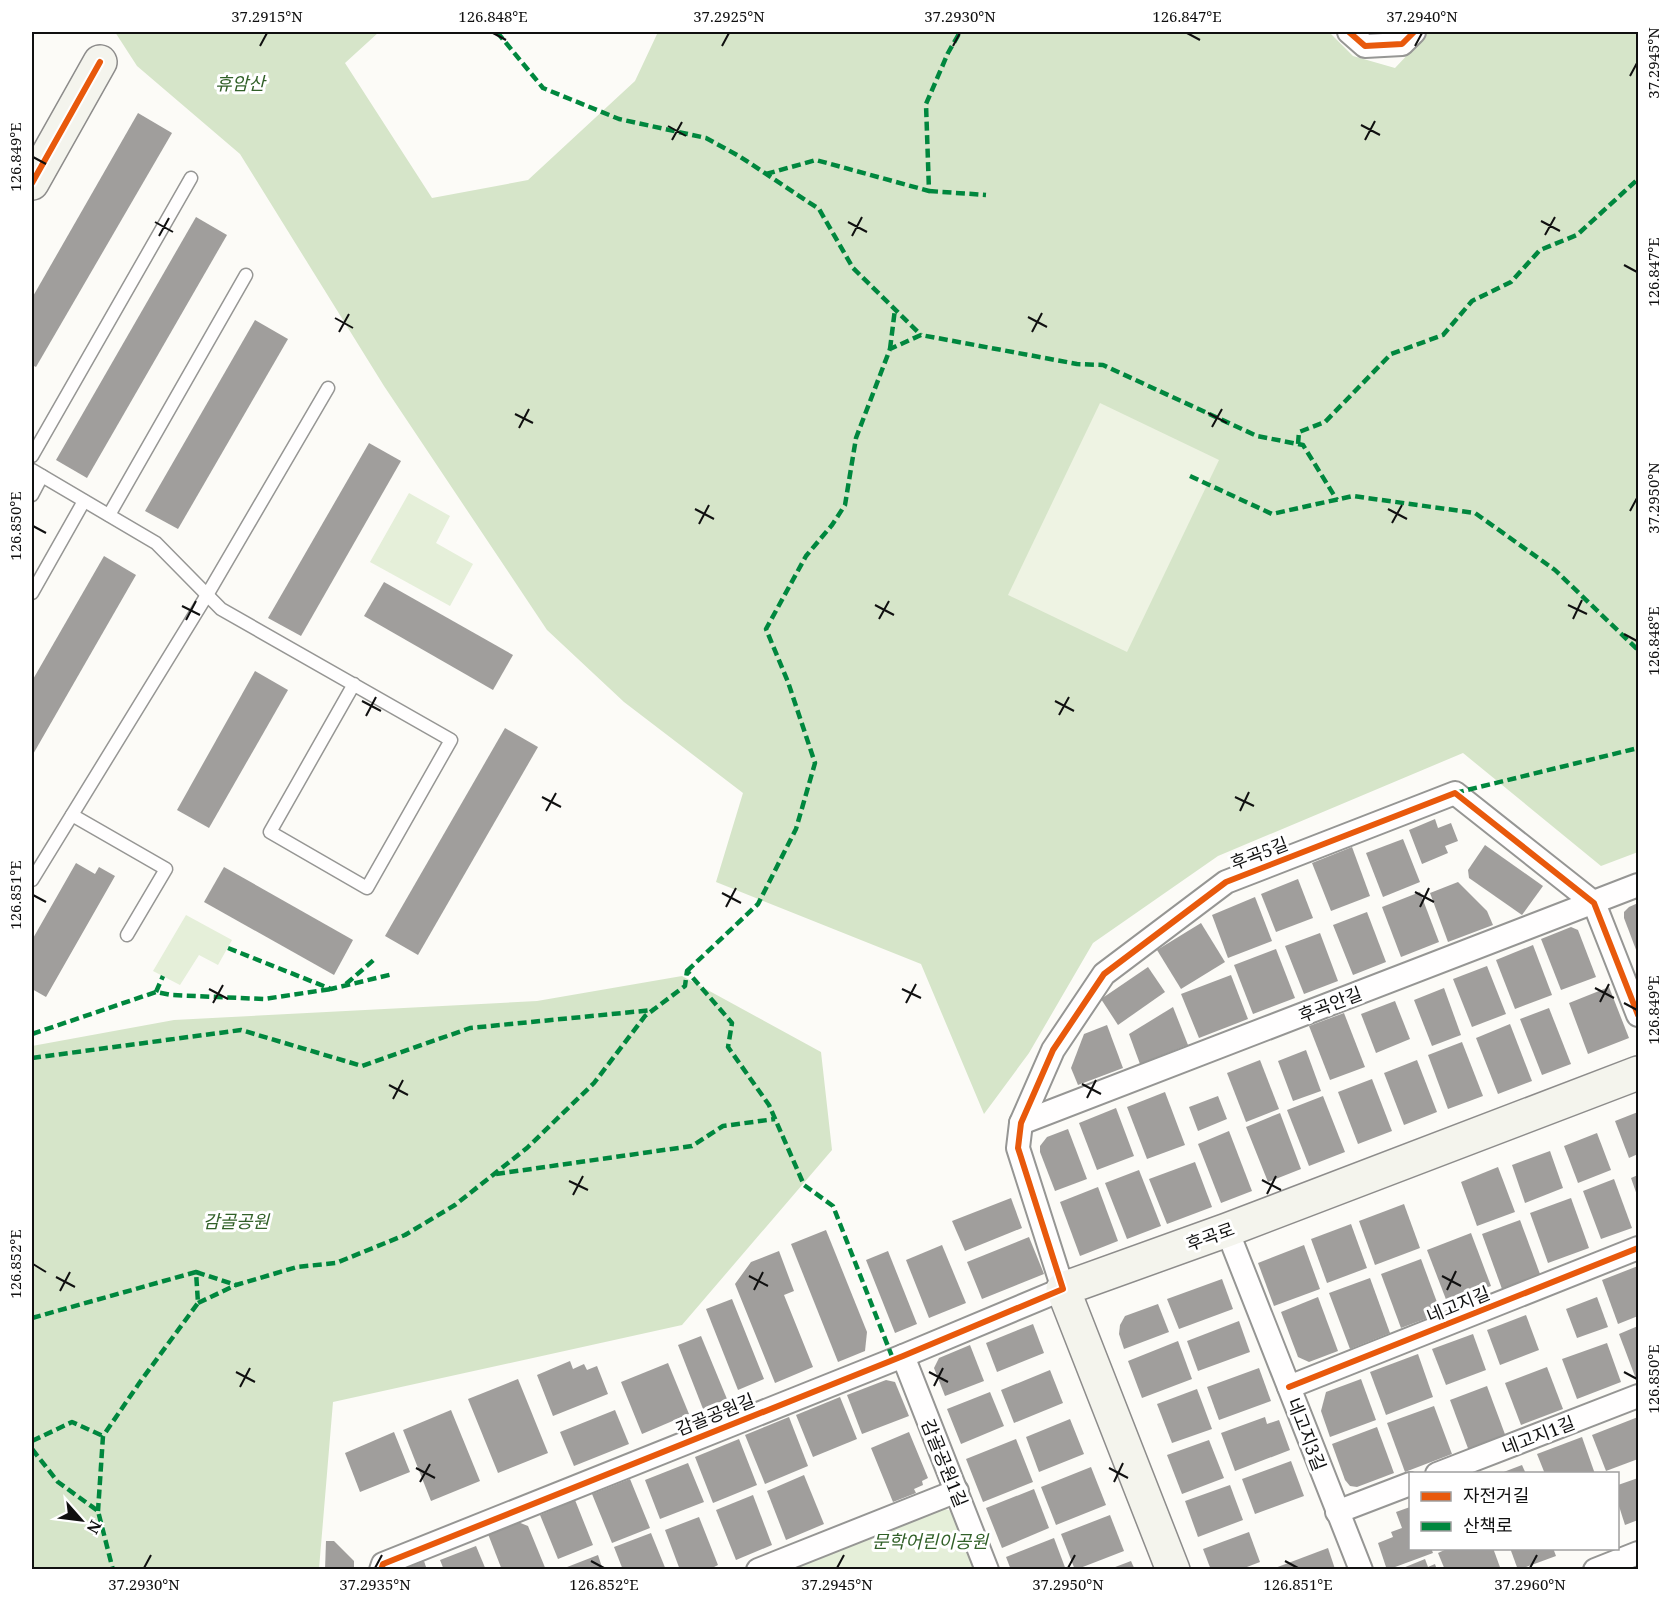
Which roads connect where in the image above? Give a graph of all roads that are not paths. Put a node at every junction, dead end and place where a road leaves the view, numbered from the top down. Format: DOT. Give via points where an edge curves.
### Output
graph roads {
  1 [pos="1349,32"];
  2 [pos="1414,32"];
  3 [pos="100,62"];
  4 [pos="191,178"];
  5 [pos="32,183"];
  6 [pos="246,275"];
  7 [pos="328,388"];
  8 [pos="32,456"];
  9 [pos="37,473"];
  10 [pos="32,495"];
  11 [pos="84,501"];
  12 [pos="109,515"];
  13 [pos="32,593"];
  14 [pos="207,595"];
  15 [pos="354,684"];
  16 [pos="72,814"];
  17 [pos="32,879"];
  18 [pos="1638,885"];
  19 [pos="1594,903"];
  20 [pos="128,935"];
  21 [pos="1638,1015"];
  22 [pos="1638,1073"];
  23 [pos="1021,1123"];
  24 [pos="1227,1230"];
  25 [pos="1638,1248"];
  26 [pos="1063,1289"];
  27 [pos="903,1356"];
  28 [pos="1289,1387"];
  29 [pos="1638,1396"];
  30 [pos="1440,1472"];
  31 [pos="1409,1484"];
  32 [pos="957,1491"];
  33 [pos="1337,1512"];
  34 [pos="1638,1553"];
  35 [pos="381,1569"];
  36 [pos="758,1569"];
  37 [pos="987,1569"];
  38 [pos="1173,1569"];
  39 [pos="1361,1569"];
  40 [pos="1595,1569"];
  1 -- 2 [label="street" via="1365,46 1402,44"];
  3 -- 5 [label="street"];
  4 -- 8 [label="lane"];
  6 -- 12 [label="lane"];
  7 -- 14 [label="lane"];
  9 -- 10 [label="lane"];
  9 -- 11 [label="lane"];
  11 -- 12 [label="lane"];
  11 -- 13 [label="lane"];
  12 -- 14 [label="lane" via="156,543"];
  14 -- 15 [label="lane" via="221,609"];
  14 -- 16 [label="lane"];
  15 -- 15 [label="lane" via="270,832 367,888 451,740"];
  16 -- 17 [label="lane"];
  16 -- 20 [label="lane" via="166,869"];
  18 -- 19 [label="street, 후곡안길"];
  19 -- 21 [label="street"];
  19 -- 23 [label="street, 후곡안길"];
  19 -- 23 [label="street, 후곡5길" via="1455,793 1226,882 1104,974 1053,1050"];
  22 -- 24 [label="street, 후곡로"];
  23 -- 26 [label="street, 후곡5길" via="1018,1148"];
  24 -- 26 [label="street, 후곡로"];
  24 -- 28 [label="street, 네고지3길"];
  25 -- 28 [label="street, 네고지길"];
  26 -- 27 [label="street, 감골공원길"];
  26 -- 38 [label="street"];
  27 -- 32 [label="street, 감골공원1길"];
  27 -- 35 [label="street, 감골공원길" via="383,1564"];
  28 -- 33 [label="street, 네고지3길"];
  29 -- 30 [label="street, 네고지1길"];
  31 -- 33 [label="street"];
  32 -- 36 [label="street"];
  32 -- 37 [label="street, 감골공원1길"];
  33 -- 39 [label="street, 네고지3길"];
  34 -- 40 [label="street"];
}
